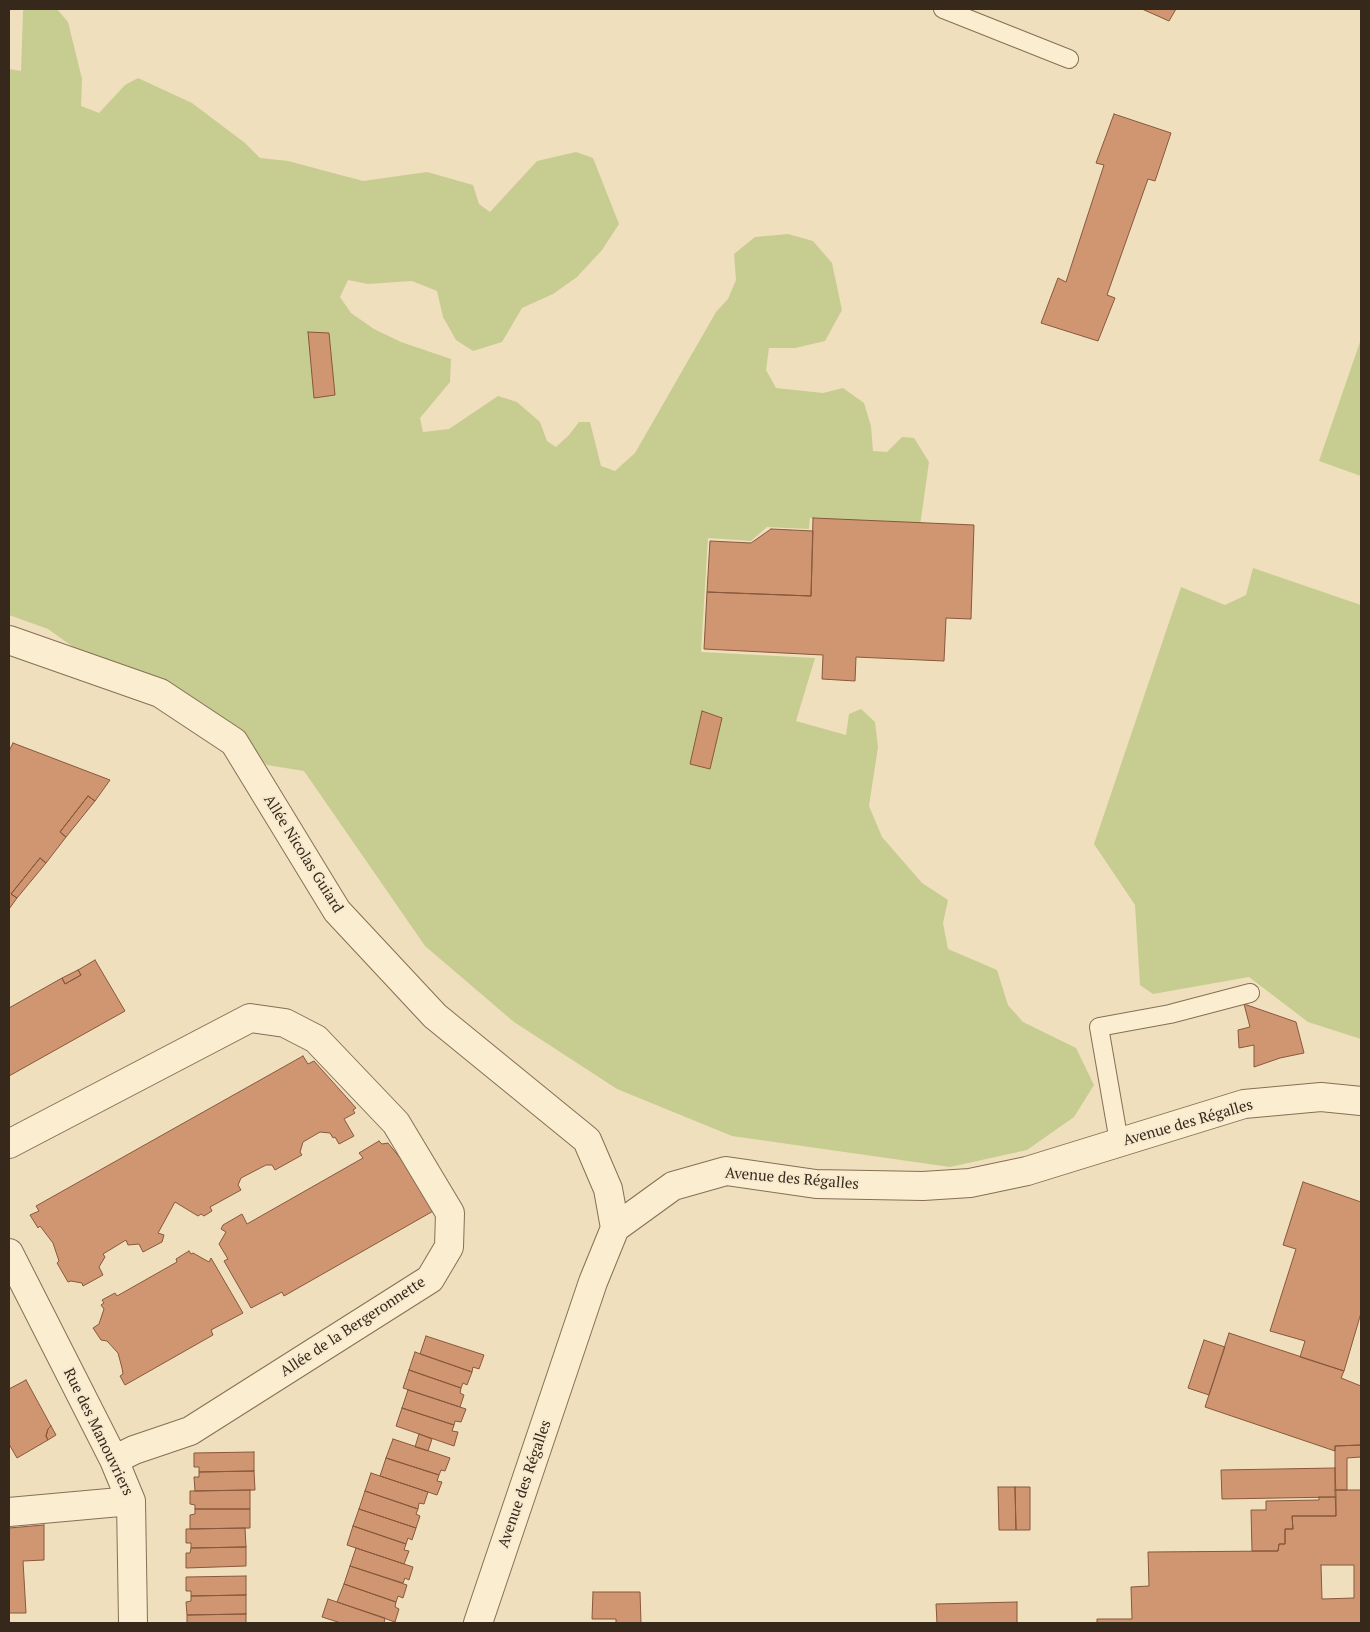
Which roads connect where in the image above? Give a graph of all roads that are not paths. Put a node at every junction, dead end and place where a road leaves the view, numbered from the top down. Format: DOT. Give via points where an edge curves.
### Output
graph roads {
  1 [pos="943,9"];
  2 [pos="1069,59"];
  3 [pos="9,640"];
  4 [pos="1250,993"];
  5 [pos="1361,1101"];
  6 [pos="1119,1142"];
  7 [pos="9,1144"];
  8 [pos="615,1228"];
  9 [pos="9,1253"];
  10 [pos="114,1460"];
  11 [pos="131,1501"];
  12 [pos="9,1512"];
  13 [pos="132,1623"];
  14 [pos="478,1623"];
  1 -- 2 [label="lane"];
  3 -- 8 [label="street, Allée Nicolas Guiard" via="160,693 234,742 337,911 435,1016 586,1140 608,1190"];
  4 -- 6 [label="lane" via="1170,1014 1099,1026"];
  5 -- 6 [label="street, Avenue des Régalles" via="1321,1097 1244,1104"];
  6 -- 8 [label="street, Avenue des Régalles" via="1027,1172 970,1183 923,1186 816,1184 726,1171 673,1186"];
  7 -- 10 [label="street, Allée de la Bergeronnette" via="250,1018 285,1023 316,1039 396,1123 450,1213 449,1247 430,1279 190,1431"];
  8 -- 14 [label="street, Avenue des Régalles" via="592,1282"];
  9 -- 10 [label="street, Rue des Manouvriers"];
  10 -- 11 [label="street, Rue des Manouvriers"];
  11 -- 12 [label="street"];
  11 -- 13 [label="street, Rue des Manouvriers"];
}
